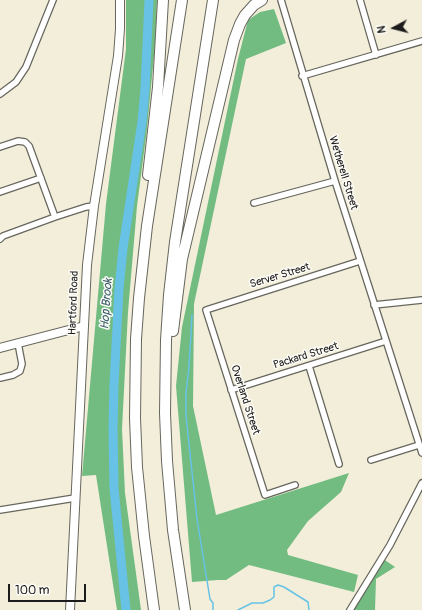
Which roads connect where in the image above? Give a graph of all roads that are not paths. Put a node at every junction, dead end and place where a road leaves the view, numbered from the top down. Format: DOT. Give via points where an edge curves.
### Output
graph roads {
  1 [pos="53,0"];
  2 [pos="120,0"];
  3 [pos="163,0"];
  4 [pos="182,0"];
  5 [pos="213,0"];
  6 [pos="262,0"];
  7 [pos="281,0"];
  8 [pos="360,0"];
  9 [pos="422,41"];
  10 [pos="376,55"];
  11 [pos="302,76"];
  12 [pos="0,94"];
  13 [pos="0,147"];
  14 [pos="41,178"];
  15 [pos="335,181"];
  16 [pos="0,192"];
  17 [pos="254,203"];
  18 [pos="94,206"];
  19 [pos="149,209"];
  20 [pos="55,217"];
  21 [pos="0,239"];
  22 [pos="360,262"];
  23 [pos="422,300"];
  24 [pos="374,305"];
  25 [pos="206,310"];
  26 [pos="84,326"];
  27 [pos="386,341"];
  28 [pos="18,343"];
  29 [pos="0,348"];
  30 [pos="166,362"];
  31 [pos="309,366"];
  32 [pos="0,378"];
  33 [pos="231,390"];
  34 [pos="419,445"];
  35 [pos="422,453"];
  36 [pos="371,460"];
  37 [pos="338,464"];
  38 [pos="422,483"];
  39 [pos="296,485"];
  40 [pos="76,498"];
  41 [pos="0,510"];
  42 [pos="70,610"];
  43 [pos="154,610"];
  44 [pos="185,610"];
  45 [pos="350,610"];
  1 -- 12 [label="street" via="26,67 16,82"];
  2 -- 18 [label="main road, Hartford Road" via="118,63"];
  3 -- 19 [label="highway" via="158,87 148,174"];
  4 -- 19 [label="highway"];
  5 -- 30 [label="highway" via="173,256"];
  6 -- 30 [label="highway" via="245,15 234,40 182,259 174,326"];
  7 -- 11 [label="street, Wetherell Street"];
  8 -- 10 [label="street"];
  9 -- 10 [label="street"];
  10 -- 11 [label="street"];
  11 -- 15 [label="street, Wetherell Street"];
  13 -- 14 [label="street" via="18,141 25,142 29,146"];
  14 -- 16 [label="street"];
  14 -- 20 [label="street"];
  15 -- 17 [label="street"];
  15 -- 22 [label="street, Wetherell Street"];
  18 -- 20 [label="street"];
  18 -- 26 [label="main road, Hartford Road" via="87,264"];
  19 -- 43 [label="highway" via="138,304 135,418 141,508"];
  20 -- 21 [label="street"];
  22 -- 24 [label="street, Wetherell Street"];
  22 -- 25 [label="street, Server Street"];
  23 -- 24 [label="street"];
  24 -- 27 [label="street, Wetherell Street"];
  25 -- 33 [label="street, Overland Street"];
  26 -- 28 [label="main road"];
  26 -- 40 [label="main road, Hartford Road"];
  27 -- 31 [label="street, Packard Street"];
  27 -- 34 [label="street, Wetherell Street"];
  28 -- 29 [label="main road"];
  28 -- 32 [label="street" via="22,364 20,371"];
  30 -- 44 [label="highway" via="169,484"];
  31 -- 33 [label="street, Packard Street"];
  31 -- 37 [label="street"];
  33 -- 39 [label="street, Overland Street" via="265,495"];
  34 -- 35 [label="street, Wetherell Street"];
  34 -- 36 [label="street"];
  38 -- 45 [label="street" via="390,545"];
  40 -- 41 [label="street"];
  40 -- 42 [label="main road, Hartford Road"];
}
